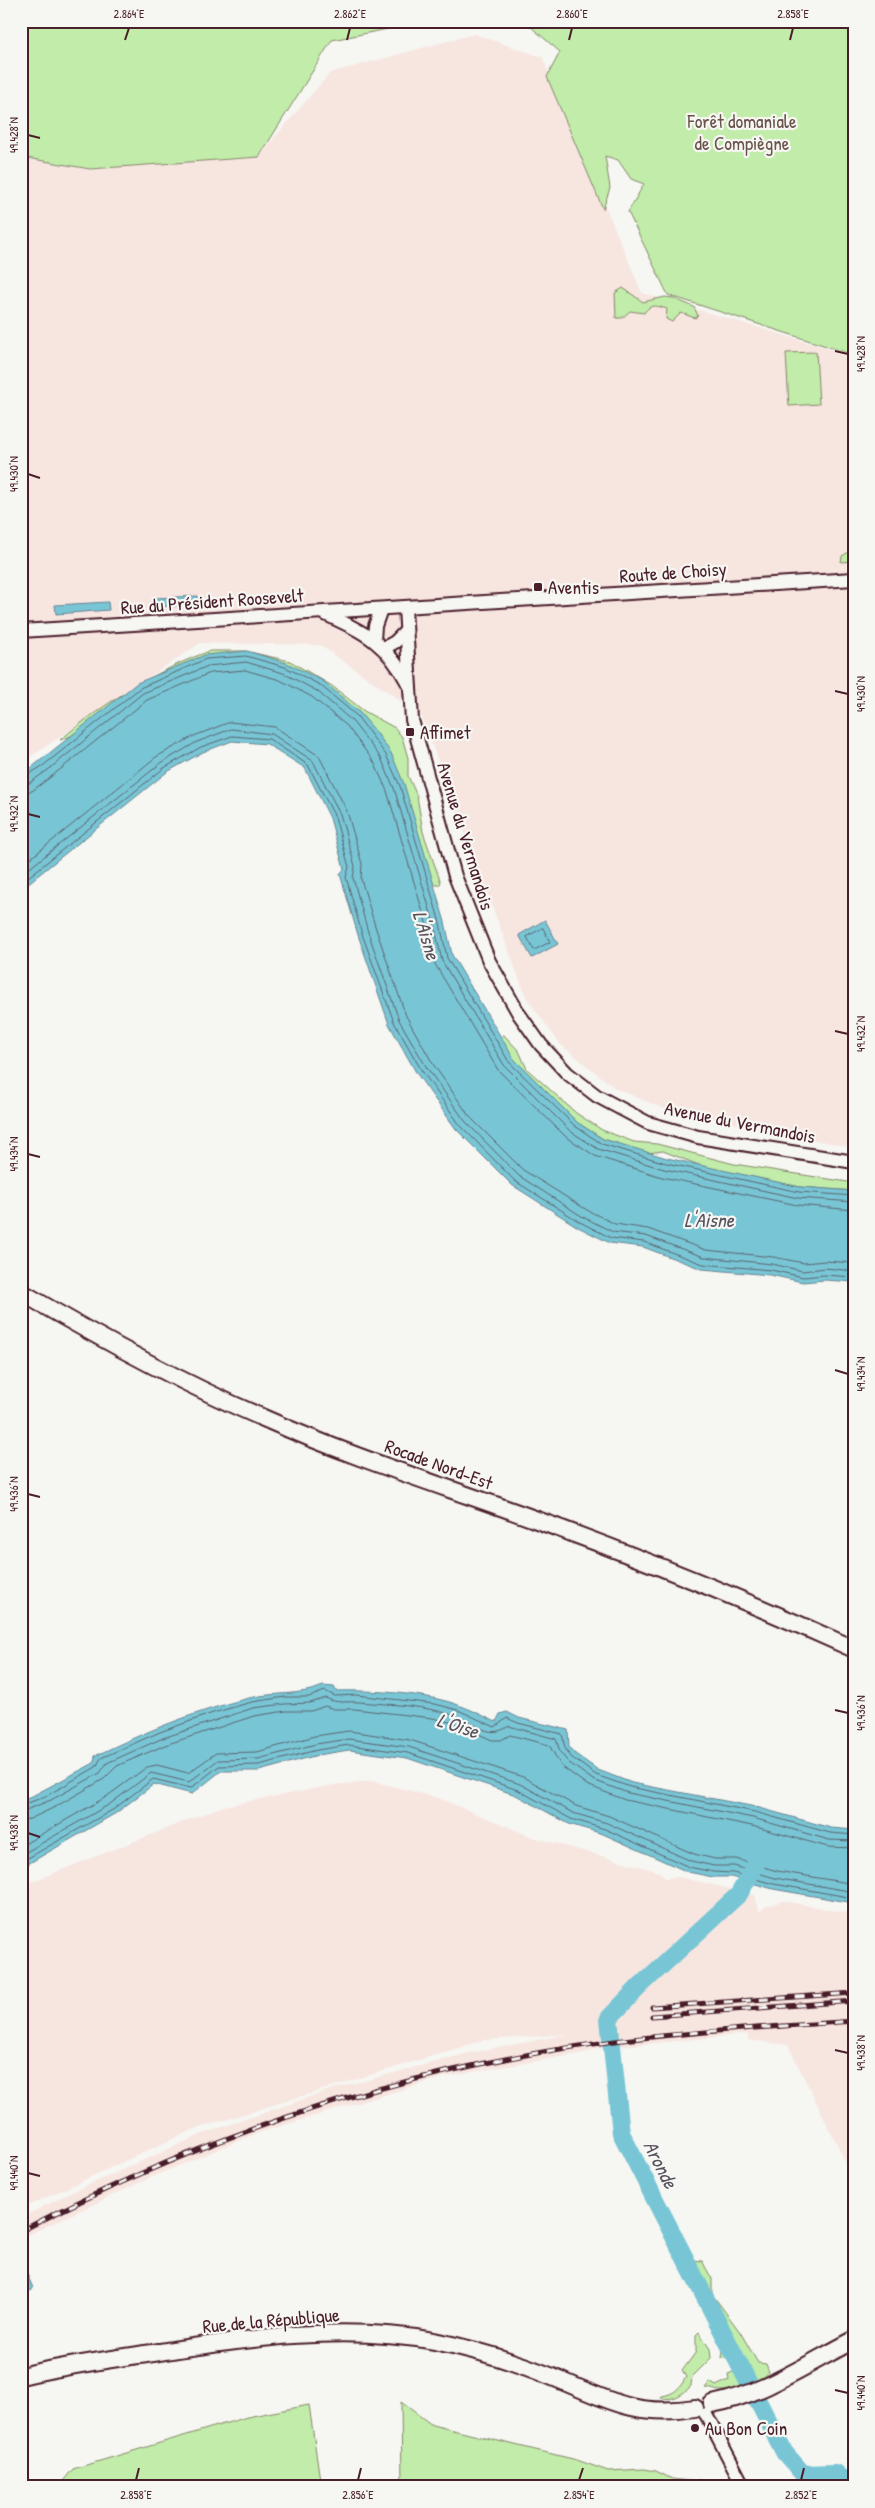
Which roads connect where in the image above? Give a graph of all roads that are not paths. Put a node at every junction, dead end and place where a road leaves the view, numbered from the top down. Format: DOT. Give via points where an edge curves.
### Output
graph roads {
  1 [pos="854,579"];
  2 [pos="405,608"];
  3 [pos="381,609"];
  4 [pos="323,613"];
  5 [pos="21,631"];
  6 [pos="406,631"];
  7 [pos="379,644"];
  8 [pos="411,689"];
  9 [pos="854,1162"];
  10 [pos="21,1292"];
  11 [pos="854,1649"];
  12 [pos="854,2340"];
  13 [pos="21,2376"];
  14 [pos="704,2408"];
  15 [pos="744,2487"];
  1 -- 2 [label="street, Route de Choisy"];
  2 -- 3 [label="street, Rue du Président Roosevelt"];
  2 -- 6 [label="street, Avenue du Vermandois"];
  3 -- 4 [label="street, Rue du Président Roosevelt"];
  3 -- 7 [label="street" via="376,626"];
  4 -- 5 [label="street, Rue du Président Roosevelt"];
  4 -- 7 [label="street"];
  6 -- 7 [label="street" via="396,642"];
  6 -- 8 [label="street, Avenue du Vermandois"];
  7 -- 8 [label="street" via="396,662"];
  8 -- 9 [label="street, Avenue du Vermandois" via="412,720 455,876 467,908 489,961 519,1014 567,1073 622,1111 658,1126 698,1137"];
  10 -- 11 [label="main road, Rocade Nord-Est" via="183,1381 267,1420 676,1573"];
  12 -- 14 [label="main road, Rue de la République" via="743,2396"];
  13 -- 14 [label="main road, Rue de la République" via="248,2338 350,2333 433,2341 481,2352 636,2410 658,2412"];
  14 -- 15 [label="street"];
}
